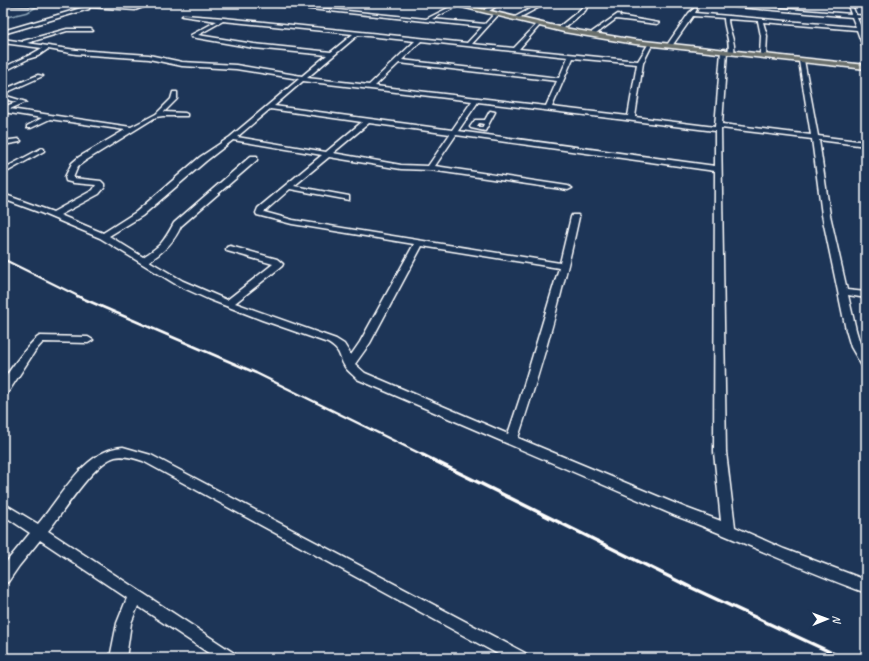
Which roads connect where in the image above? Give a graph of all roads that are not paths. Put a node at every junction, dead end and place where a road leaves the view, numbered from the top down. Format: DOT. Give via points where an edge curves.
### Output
graph roads {
  1 [pos="152,3"];
  2 [pos="255,3"];
  3 [pos="448,3"];
  4 [pos="499,3"];
  5 [pos="545,3"];
  6 [pos="588,3"];
  7 [pos="698,3"];
  8 [pos="849,3"];
  9 [pos="3,4"];
  10 [pos="287,4"];
  11 [pos="456,4"];
  12 [pos="93,7"];
  13 [pos="487,10"];
  14 [pos="497,14"];
  15 [pos="691,14"];
  16 [pos="184,16"];
  17 [pos="853,16"];
  18 [pos="517,17"];
  19 [pos="726,17"];
  20 [pos="866,17"];
  21 [pos="224,19"];
  22 [pos="760,19"];
  23 [pos="427,20"];
  24 [pos="657,23"];
  25 [pos="538,24"];
  26 [pos="487,26"];
  27 [pos="562,27"];
  28 [pos="858,29"];
  29 [pos="91,30"];
  30 [pos="866,30"];
  31 [pos="357,33"];
  32 [pos="3,34"];
  33 [pos="594,34"];
  34 [pos="420,39"];
  35 [pos="3,41"];
  36 [pos="22,43"];
  37 [pos="469,44"];
  38 [pos="651,44"];
  39 [pos="865,44"];
  40 [pos="670,45"];
  41 [pos="48,47"];
  42 [pos="516,49"];
  43 [pos="726,53"];
  44 [pos="333,54"];
  45 [pos="763,55"];
  46 [pos="571,56"];
  47 [pos="398,61"];
  48 [pos="802,61"];
  49 [pos="640,63"];
  50 [pos="866,66"];
  51 [pos="3,70"];
  52 [pos="40,76"];
  53 [pos="302,79"];
  54 [pos="562,80"];
  55 [pos="372,87"];
  56 [pos="3,92"];
  57 [pos="175,93"];
  58 [pos="3,97"];
  59 [pos="476,100"];
  60 [pos="268,107"];
  61 [pos="548,109"];
  62 [pos="3,110"];
  63 [pos="492,112"];
  64 [pos="158,115"];
  65 [pos="185,115"];
  66 [pos="49,117"];
  67 [pos="631,119"];
  68 [pos="367,121"];
  69 [pos="488,122"];
  70 [pos="29,127"];
  71 [pos="718,128"];
  72 [pos="130,130"];
  73 [pos="483,130"];
  74 [pos="454,133"];
  75 [pos="479,136"];
  76 [pos="232,138"];
  77 [pos="816,138"];
  78 [pos="18,141"];
  79 [pos="3,142"];
  80 [pos="866,144"];
  81 [pos="42,150"];
  82 [pos="327,154"];
  83 [pos="254,158"];
  84 [pos="430,168"];
  85 [pos="718,169"];
  86 [pos="3,172"];
  87 [pos="289,187"];
  88 [pos="568,188"];
  89 [pos="3,196"];
  90 [pos="346,198"];
  91 [pos="53,215"];
  92 [pos="575,217"];
  93 [pos="103,236"];
  94 [pos="420,242"];
  95 [pos="230,249"];
  96 [pos="144,260"];
  97 [pos="564,266"];
  98 [pos="843,292"];
  99 [pos="866,295"];
  100 [pos="228,304"];
  101 [pos="88,340"];
  102 [pos="349,363"];
  103 [pos="866,364"];
  104 [pos="3,391"];
  105 [pos="512,439"];
  106 [pos="3,508"];
  107 [pos="729,530"];
  108 [pos="39,532"];
  109 [pos="3,578"];
  110 [pos="866,587"];
  111 [pos="135,596"];
  112 [pos="118,658"];
  113 [pos="228,658"];
  114 [pos="520,658"];
  1 -- 12 [label="street" via="137,9"];
  2 -- 10 [label="street"];
  3 -- 11 [label="main road"];
  4 -- 13 [label="street"];
  5 -- 18 [label="street"];
  6 -- 27 [label="street"];
  7 -- 15 [label="street"];
  7 -- 17 [label="street"];
  8 -- 17 [label="street"];
  9 -- 12 [label="street"];
  10 -- 23 [label="street"];
  11 -- 13 [label="main road"];
  11 -- 14 [label="main road"];
  11 -- 23 [label="street"];
  12 -- 32 [label="street"];
  13 -- 18 [label="main road"];
  14 -- 25 [label="main road"];
  14 -- 26 [label="street"];
  15 -- 19 [label="street"];
  15 -- 40 [label="street"];
  16 -- 21 [label="street"];
  17 -- 20 [label="street"];
  17 -- 28 [label="street"];
  18 -- 27 [label="main road"];
  19 -- 22 [label="street"];
  19 -- 43 [label="street" via="732,48"];
  21 -- 31 [label="street"];
  21 -- 44 [label="street" via="193,36 254,46"];
  22 -- 28 [label="street"];
  22 -- 45 [label="street" via="764,36"];
  23 -- 26 [label="street"];
  24 -- 33 [label="street" via="616,16"];
  25 -- 38 [label="main road"];
  25 -- 42 [label="street"];
  26 -- 37 [label="street"];
  27 -- 33 [label="main road"];
  28 -- 30 [label="street"];
  28 -- 39 [label="street"];
  29 -- 36 [label="street" via="67,30"];
  31 -- 34 [label="street"];
  31 -- 44 [label="street"];
  33 -- 40 [label="main road"];
  34 -- 37 [label="street"];
  34 -- 47 [label="street"];
  35 -- 36 [label="street"];
  36 -- 41 [label="street"];
  37 -- 42 [label="street"];
  38 -- 43 [label="main road"];
  38 -- 49 [label="street"];
  40 -- 43 [label="main road"];
  41 -- 51 [label="street"];
  41 -- 53 [label="street" via="76,52 149,57 182,64 236,67"];
  42 -- 46 [label="street"];
  43 -- 45 [label="main road"];
  43 -- 48 [label="main road"];
  43 -- 71 [label="street"];
  44 -- 53 [label="street"];
  45 -- 50 [label="main road"];
  46 -- 49 [label="street"];
  46 -- 54 [label="street"];
  47 -- 54 [label="street"];
  47 -- 55 [label="street"];
  48 -- 50 [label="main road"];
  48 -- 77 [label="street"];
  49 -- 67 [label="street"];
  52 -- 56 [label="street"];
  53 -- 55 [label="street"];
  53 -- 60 [label="street"];
  54 -- 61 [label="street"];
  55 -- 59 [label="street"];
  57 -- 64 [label="street" via="174,99"];
  58 -- 62 [label="street" via="23,102"];
  59 -- 61 [label="street"];
  59 -- 74 [label="street"];
  60 -- 68 [label="street"];
  60 -- 76 [label="street"];
  61 -- 67 [label="street"];
  62 -- 66 [label="street"];
  63 -- 69 [label="street"];
  64 -- 65 [label="street"];
  64 -- 72 [label="street"];
  66 -- 70 [label="street"];
  66 -- 72 [label="street"];
  67 -- 71 [label="street"];
  68 -- 74 [label="street"];
  68 -- 82 [label="street"];
  69 -- 73 [label="street"];
  69 -- 73 [label="street" via="477,121 473,125 474,128"];
  71 -- 77 [label="street"];
  71 -- 85 [label="street"];
  72 -- 91 [label="street" via="78,162 69,177 70,180 98,183 99,189"];
  73 -- 75 [label="street"];
  74 -- 75 [label="street"];
  74 -- 84 [label="street"];
  75 -- 85 [label="street"];
  76 -- 82 [label="street"];
  76 -- 93 [label="street" via="203,159 135,217"];
  77 -- 80 [label="street"];
  77 -- 98 [label="street" via="826,215"];
  78 -- 79 [label="street"];
  81 -- 86 [label="street"];
  82 -- 84 [label="street" via="401,167"];
  82 -- 87 [label="street"];
  83 -- 96 [label="street" via="177,225 172,238 162,249"];
  84 -- 88 [label="street"];
  85 -- 107 [label="street" via="720,452"];
  87 -- 90 [label="street"];
  87 -- 94 [label="street" via="260,213 292,222"];
  89 -- 91 [label="street"];
  91 -- 93 [label="street"];
  92 -- 97 [label="street"];
  93 -- 96 [label="street"];
  94 -- 97 [label="street"];
  94 -- 102 [label="street" via="365,343"];
  95 -- 100 [label="street" via="279,264"];
  96 -- 100 [label="street" via="180,283"];
  97 -- 105 [label="street"];
  98 -- 99 [label="street"];
  98 -- 103 [label="street" via="856,347"];
  100 -- 102 [label="street" via="332,341 340,346"];
  101 -- 104 [label="street" via="40,339"];
  102 -- 105 [label="street" via="355,372 362,376"];
  105 -- 107 [label="street"];
  106 -- 108 [label="street"];
  107 -- 110 [label="street"];
  108 -- 109 [label="street"];
  108 -- 111 [label="street"];
  108 -- 114 [label="street" via="102,459 114,453 130,452 147,458"];
  111 -- 112 [label="street" via="124,623"];
  111 -- 113 [label="street"];
}
